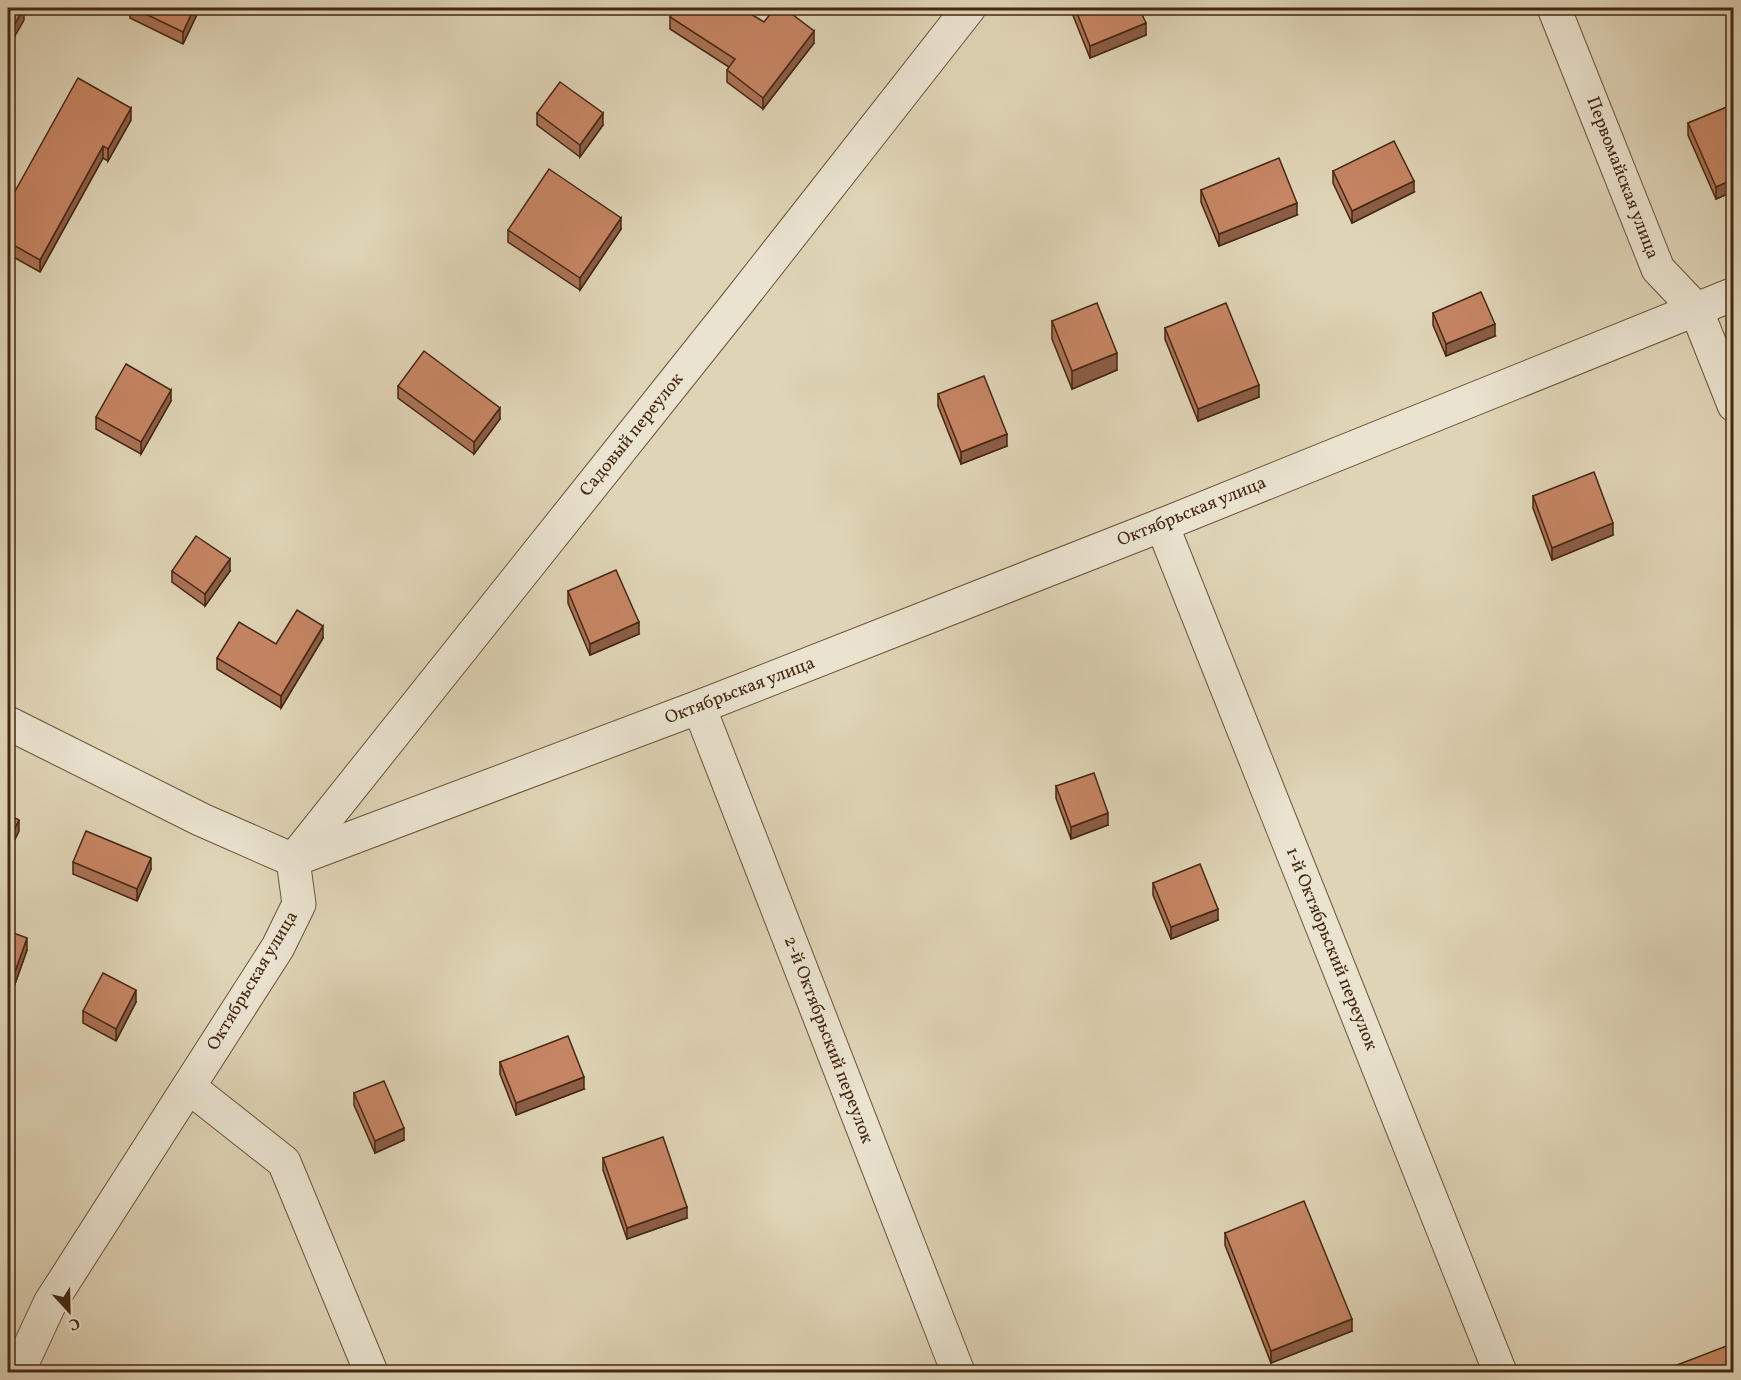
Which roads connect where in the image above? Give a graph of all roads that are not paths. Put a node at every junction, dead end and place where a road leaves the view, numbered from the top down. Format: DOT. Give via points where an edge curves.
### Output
graph roads {
  1 [pos="969,8"];
  2 [pos="1554,8"];
  3 [pos="1734,294"];
  4 [pos="1696,309"];
  5 [pos="1734,405"];
  6 [pos="1162,525"];
  7 [pos="699,707"];
  8 [pos="8,723"];
  9 [pos="293,860"];
  10 [pos="189,1087"];
  11 [pos="18,1372"];
  12 [pos="371,1372"];
  13 [pos="958,1372"];
  14 [pos="1500,1372"];
  1 -- 9 [label="street, Садовый переулок"];
  2 -- 4 [label="street, Первомайская улица" via="1658,269"];
  3 -- 4 [label="street, Октябрьская улица"];
  4 -- 5 [label="street, Первомайская улица"];
  4 -- 6 [label="street, Октябрьская улица"];
  6 -- 7 [label="street, Октябрьская улица"];
  6 -- 14 [label="street, 1-й Октябрьский переулок"];
  7 -- 9 [label="street, Октябрьская улица"];
  7 -- 13 [label="street, 2-й Октябрьский переулок"];
  8 -- 9 [label="street" via="202,820"];
  9 -- 10 [label="street, Октябрьская улица" via="299,904 278,947"];
  10 -- 11 [label="street, Октябрьская улица" via="50,1303"];
  10 -- 12 [label="street" via="284,1162"];
}
